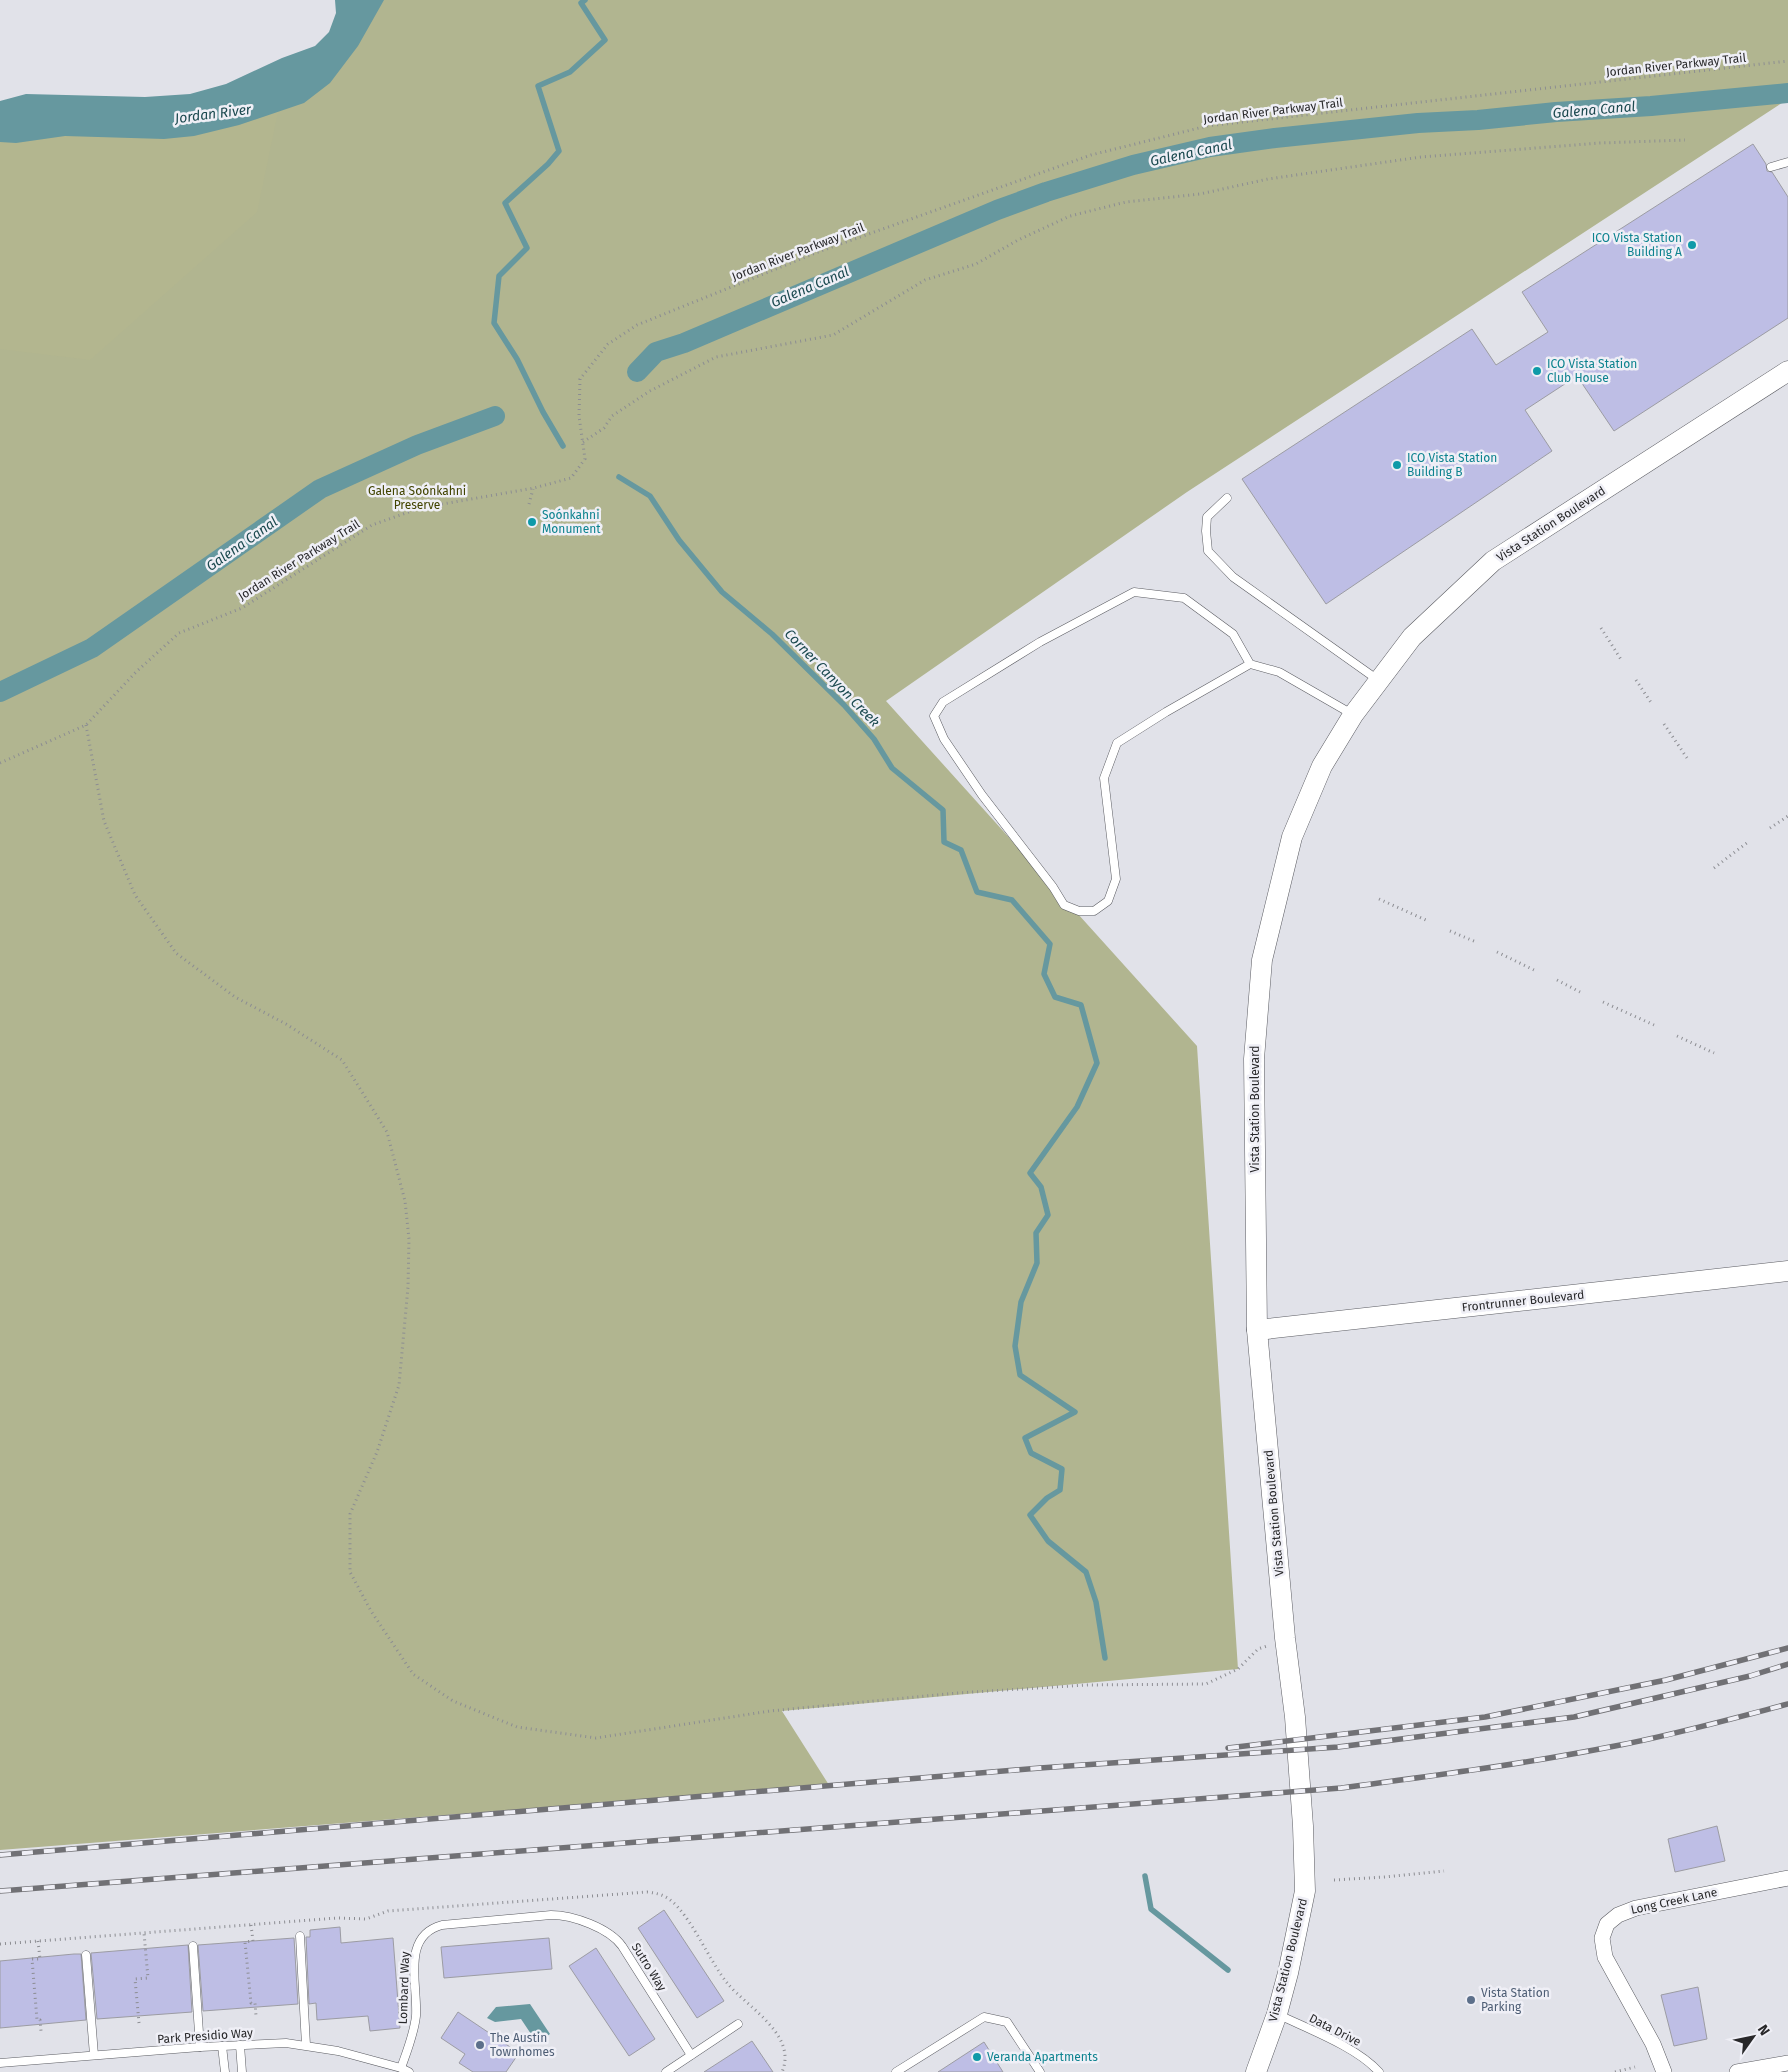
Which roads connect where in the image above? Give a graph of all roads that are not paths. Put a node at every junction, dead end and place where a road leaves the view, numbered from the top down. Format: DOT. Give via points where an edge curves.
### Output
graph roads {
  1 [pos="1788,162"];
  2 [pos="1771,167"];
  3 [pos="1788,371"];
  4 [pos="1227,498"];
  5 [pos="1250,664"];
  6 [pos="1379,680"];
  7 [pos="1354,715"];
  8 [pos="1788,1272"];
  9 [pos="1257,1330"];
  10 [pos="1788,1878"];
  11 [pos="566,1917"];
  12 [pos="300,1936"];
  13 [pos="193,1946"];
  14 [pos="86,1955"];
  15 [pos="1276,2014"];
  16 [pos="738,2024"];
  17 [pos="240,2045"];
  18 [pos="306,2045"];
  19 [pos="222,2046"];
  20 [pos="200,2047"];
  21 [pos="94,2055"];
  22 [pos="691,2055"];
  23 [pos="1788,2062"];
  24 [pos="0,2063"];
  25 [pos="401,2068"];
  26 [pos="225,2072"];
  27 [pos="242,2072"];
  28 [pos="409,2072"];
  29 [pos="666,2072"];
  30 [pos="896,2072"];
  31 [pos="1040,2072"];
  32 [pos="1256,2072"];
  33 [pos="1379,2072"];
  34 [pos="1664,2072"];
  35 [pos="1737,2072"];
  1 -- 2 [label="lane"];
  3 -- 6 [label="street, Vista Station Boulevard" via="1493,561 1412,637"];
  4 -- 6 [label="lane" via="1207,517 1208,551 1233,577"];
  5 -- 5 [label="lane" via="1233,634 1184,598 1134,592 1040,642 959,692 943,702 934,716 944,739 982,795 1064,905 1079,911 1094,911 1108,902 1116,879 1104,778 1117,743"];
  5 -- 7 [label="lane" via="1279,672"];
  6 -- 7 [label="street, Vista Station Boulevard"];
  7 -- 9 [label="street, Vista Station Boulevard" via="1322,766 1292,837 1262,960 1254,1059"];
  8 -- 9 [label="street, Frontrunner Boulevard"];
  9 -- 15 [label="street, Vista Station Boulevard" via="1295,1717 1305,1891"];
  10 -- 34 [label="street, Long Creek Lane" via="1636,1908 1618,1915 1607,1924 1602,1938 1605,1957 1653,2044"];
  11 -- 22 [label="lane, Sutro Way" via="606,1930 618,1940"];
  11 -- 25 [label="lane, Lombard Way" via="551,1915 442,1925 425,1934 416,1948 416,2017"];
  12 -- 18 [label="lane"];
  13 -- 20 [label="lane"];
  14 -- 21 [label="lane"];
  15 -- 32 [label="street, Vista Station Boulevard"];
  15 -- 33 [label="lane, Data Drive" via="1347,2048 1370,2062"];
  16 -- 22 [label="lane"];
  17 -- 18 [label="lane, Park Presidio Way"];
  17 -- 19 [label="lane, Park Presidio Way"];
  17 -- 27 [label="lane"];
  18 -- 25 [label="lane, Park Presidio Way" via="338,2050"];
  19 -- 20 [label="lane, Park Presidio Way"];
  19 -- 26 [label="lane"];
  20 -- 21 [label="lane, Park Presidio Way"];
  21 -- 24 [label="lane, Park Presidio Way"];
  22 -- 29 [label="lane"];
  23 -- 35 [label="street"];
  25 -- 28 [label="lane, Park Presidio Way"];
  30 -- 31 [label="lane" via="984,2017 1007,2022"];
}
